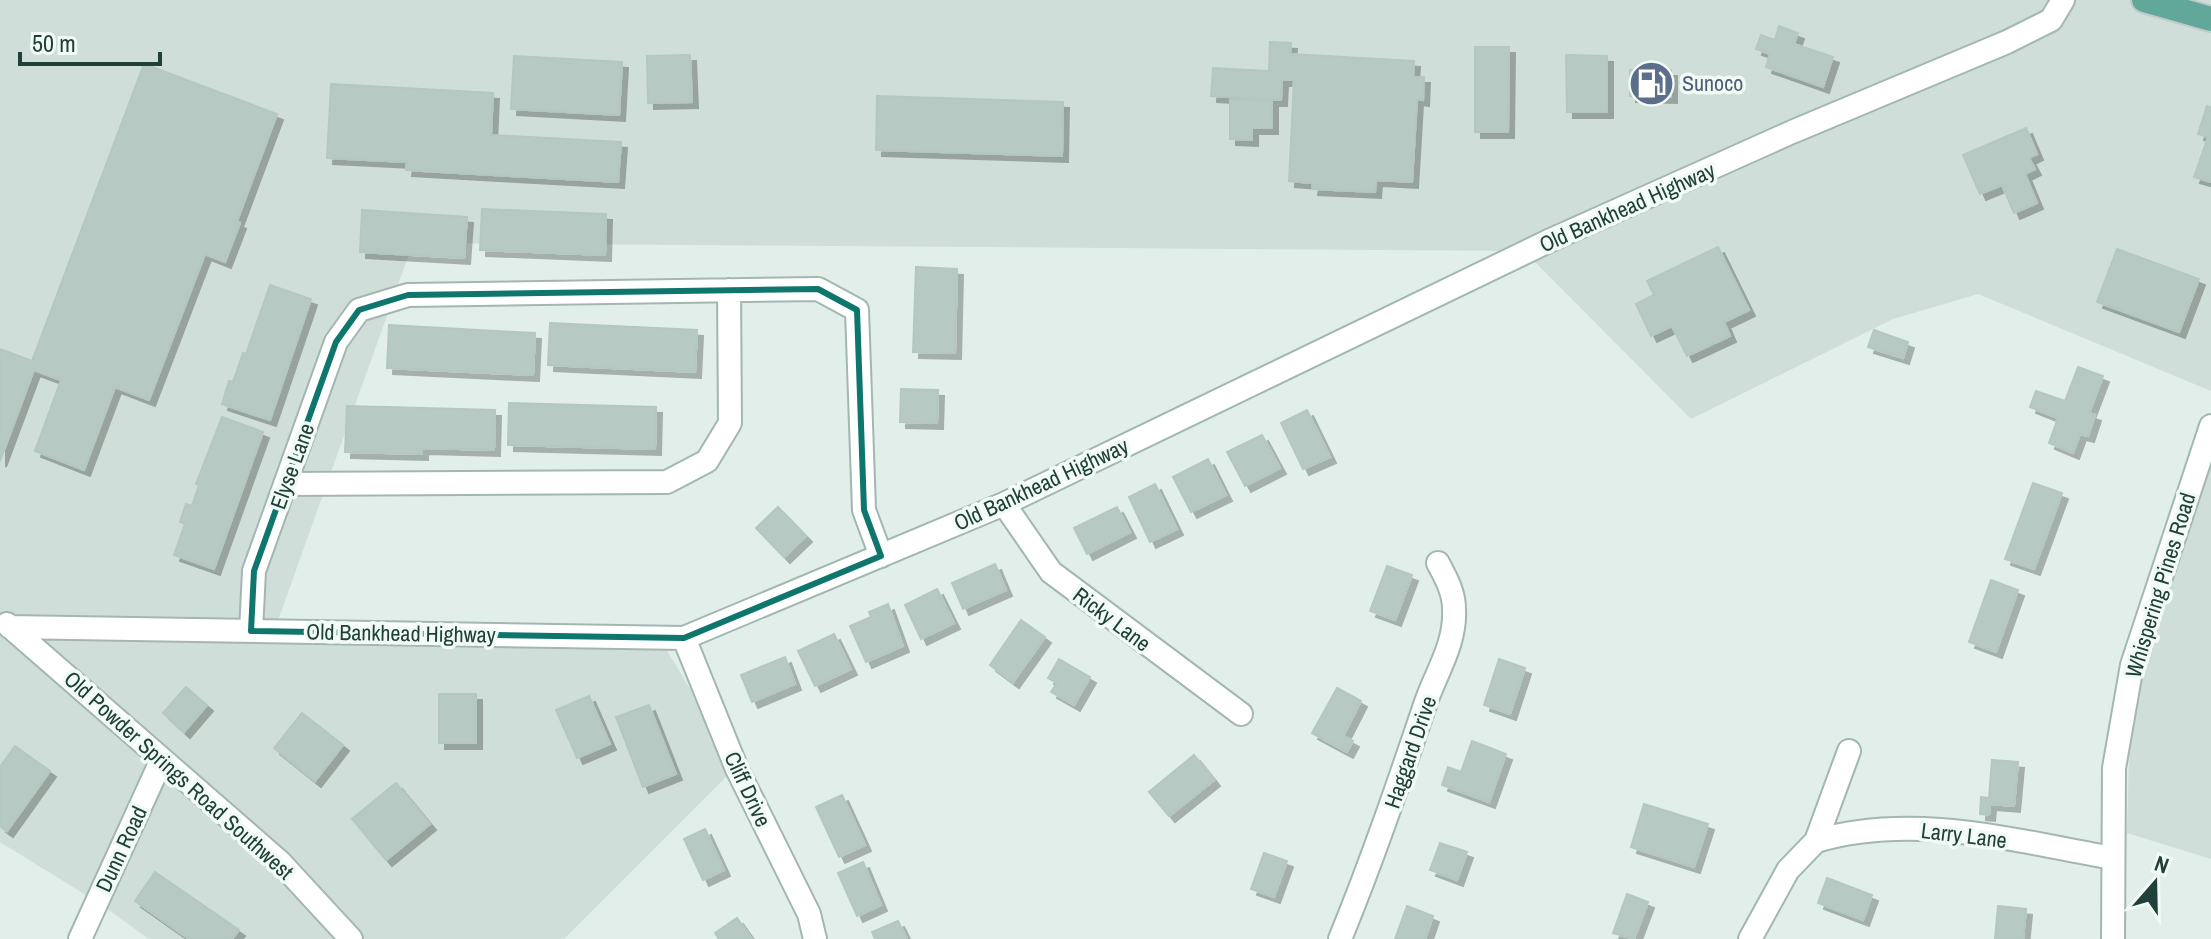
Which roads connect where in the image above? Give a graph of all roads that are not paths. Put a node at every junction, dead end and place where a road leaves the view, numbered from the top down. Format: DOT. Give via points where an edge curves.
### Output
graph roads {
  1 [pos="2063,0"];
  2 [pos="2144,0"];
  3 [pos="2211,19"];
  4 [pos="729,290"];
  5 [pos="2211,426"];
  6 [pos="285,484"];
  7 [pos="1004,504"];
  8 [pos="881,556"];
  9 [pos="1438,563"];
  10 [pos="5,623"];
  11 [pos="251,631"];
  12 [pos="684,638"];
  13 [pos="1241,714"];
  14 [pos="1849,751"];
  15 [pos="162,759"];
  16 [pos="1816,841"];
  17 [pos="2113,858"];
  18 [pos="80,939"];
  19 [pos="351,939"];
  20 [pos="815,939"];
  21 [pos="1340,939"];
  22 [pos="1750,939"];
  23 [pos="2113,939"];
  1 -- 7 [label="street, Old Bankhead Highway" via="2051,20 2007,42 1553,239"];
  2 -- 3 [label="main road"];
  4 -- 6 [label="street, Elyse Lane" via="408,295 359,310 336,342"];
  4 -- 6 [label="street" via="730,423 707,461 667,482"];
  4 -- 8 [label="street" via="818,289 857,310 864,510"];
  5 -- 17 [label="street, Whispering Pines Road" via="2132,665 2114,768"];
  6 -- 11 [label="street, Elyse Lane" via="254,571"];
  7 -- 8 [label="street, Old Bankhead Highway"];
  7 -- 13 [label="street, Ricky Lane" via="1051,572"];
  8 -- 12 [label="street, Old Bankhead Highway"];
  9 -- 21 [label="street, Haggard Drive" via="1451,587 1451,644"];
  10 -- 11 [label="street, Old Bankhead Highway"];
  10 -- 15 [label="street, Old Powder Springs Road Southwest"];
  11 -- 12 [label="street, Old Bankhead Highway"];
  12 -- 20 [label="street, Cliff Drive" via="737,769 809,914"];
  14 -- 16 [label="street"];
  15 -- 18 [label="street, Dunn Road"];
  15 -- 19 [label="street, Old Powder Springs Road Southwest" via="280,862"];
  16 -- 17 [label="street, Larry Lane" via="1848,832 1941,828"];
  16 -- 22 [label="street" via="1788,870"];
  17 -- 23 [label="street, Whispering Pines Road"];
}
